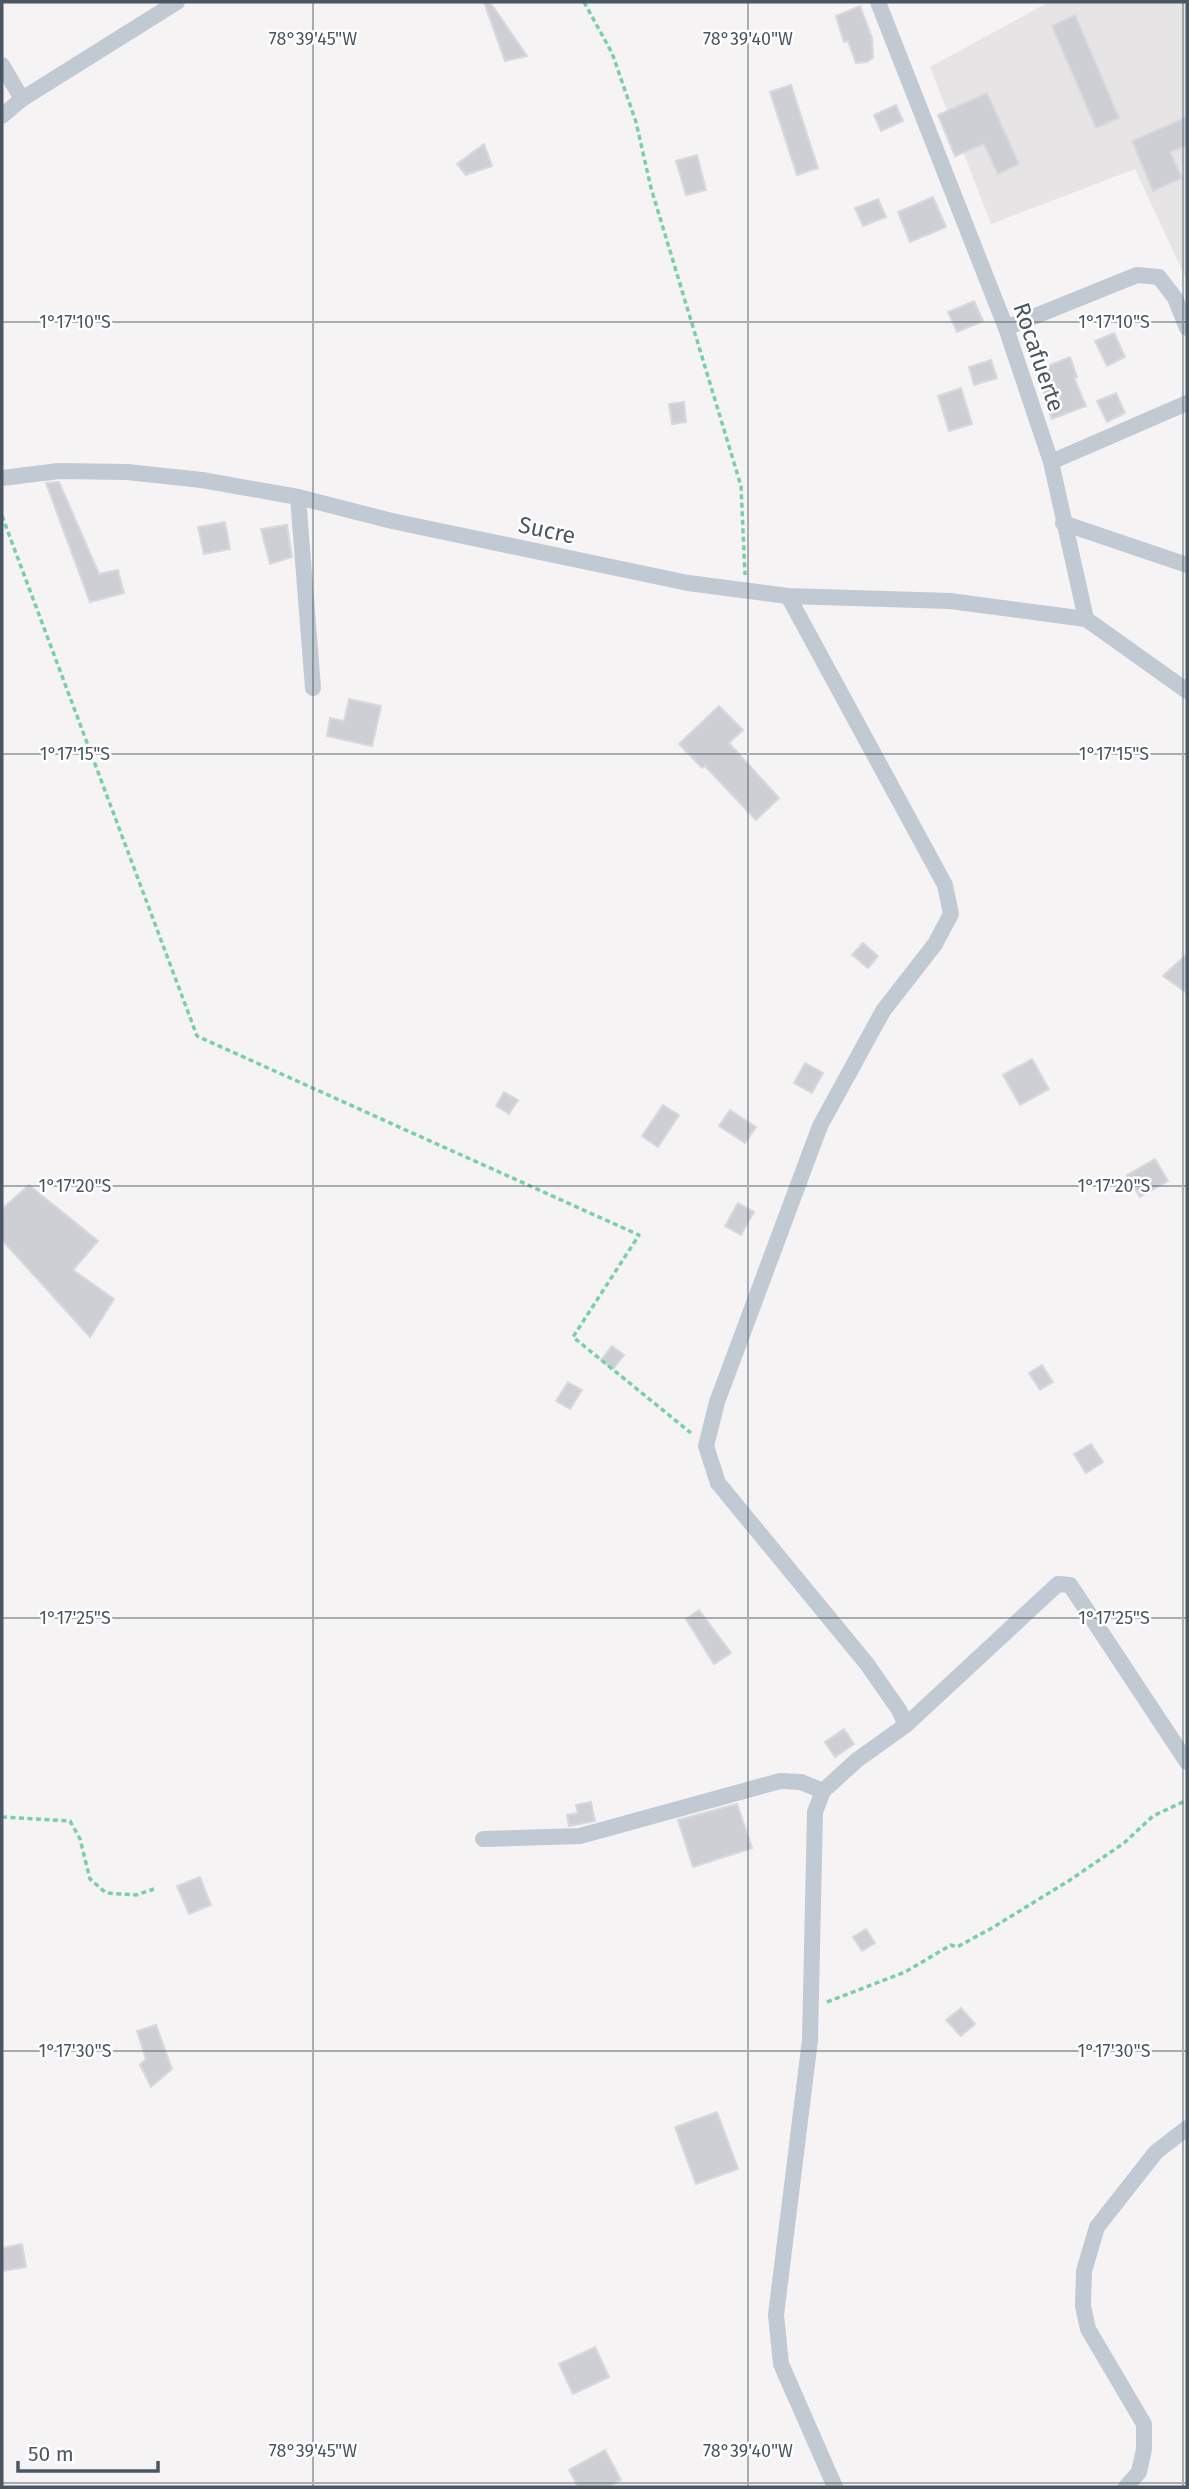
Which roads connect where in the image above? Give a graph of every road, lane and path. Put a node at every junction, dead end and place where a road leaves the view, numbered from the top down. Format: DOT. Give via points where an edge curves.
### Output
graph roads {
  1 [pos="177,2"];
  2 [pos="584,2"];
  3 [pos="878,2"];
  4 [pos="2,65"];
  5 [pos="22,99"];
  6 [pos="2,116"];
  7 [pos="1006,328"];
  8 [pos="1187,328"];
  9 [pos="1187,403"];
  10 [pos="1051,462"];
  11 [pos="2,478"];
  12 [pos="298,497"];
  13 [pos="2,516"];
  14 [pos="1063,523"];
  15 [pos="1187,565"];
  16 [pos="746,590"];
  17 [pos="788,596"];
  18 [pos="1086,619"];
  19 [pos="313,688"];
  20 [pos="1187,691"];
  21 [pos="706,1446"];
  22 [pos="906,1725"];
  23 [pos="1187,1762"];
  24 [pos="823,1791"];
  25 [pos="1187,1800"];
  26 [pos="2,1817"];
  27 [pos="484,1839"];
  28 [pos="154,1889"];
  29 [pos="810,2009"];
  30 [pos="1187,2128"];
  31 [pos="835,2487"];
  32 [pos="1126,2487"];
  1 -- 5 [label="street"];
  2 -- 16 [label="path" via="612,53 636,122 651,188 741,486"];
  3 -- 7 [label="street, Rocafuerte"];
  4 -- 5 [label="street"];
  5 -- 6 [label="street"];
  7 -- 8 [label="street" via="1137,275 1159,277 1175,298"];
  7 -- 10 [label="street, Rocafuerte"];
  9 -- 10 [label="street"];
  10 -- 14 [label="street, Rocafuerte"];
  11 -- 12 [label="street, Sucre" via="59,471 127,472"];
  12 -- 16 [label="street, Sucre" via="634,572"];
  12 -- 19 [label="street"];
  13 -- 21 [label="path" via="197,1036 639,1235 573,1337"];
  14 -- 15 [label="street"];
  14 -- 18 [label="street, Rocafuerte"];
  16 -- 17 [label="street, Sucre"];
  17 -- 18 [label="street, Sucre" via="950,601"];
  17 -- 21 [label="street" via="945,885 951,914 935,944 883,1011 820,1126 717,1402"];
  18 -- 20 [label="street"];
  21 -- 22 [label="street" via="718,1483 867,1664"];
  22 -- 23 [label="street" via="1058,1584 1070,1585"];
  22 -- 24 [label="street"];
  24 -- 27 [label="street" via="801,1782 780,1781 580,1836"];
  24 -- 29 [label="street" via="815,1812"];
  25 -- 29 [label="path" via="1153,1816 1124,1843 992,1928 905,1972"];
  26 -- 28 [label="path" via="70,1821 80,1839 90,1879 106,1893 136,1895"];
  29 -- 31 [label="street" via="776,2315 781,2364"];
  30 -- 32 [label="street" via="1156,2152 1097,2227 1084,2271 1088,2329 1144,2424 1139,2472"];
}
